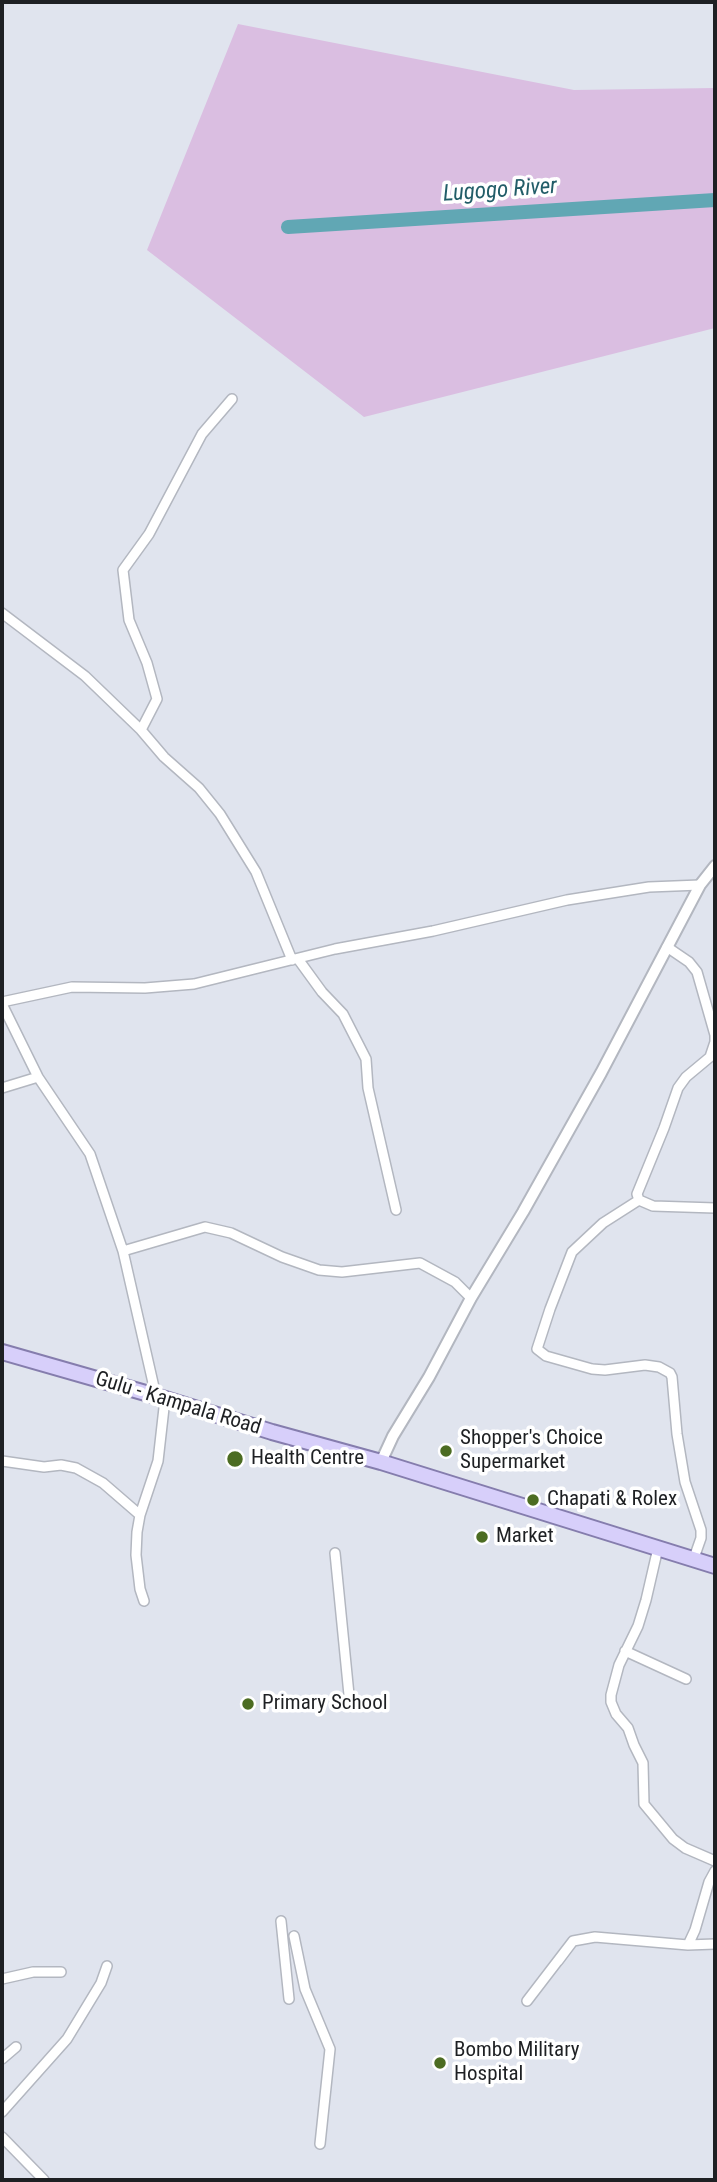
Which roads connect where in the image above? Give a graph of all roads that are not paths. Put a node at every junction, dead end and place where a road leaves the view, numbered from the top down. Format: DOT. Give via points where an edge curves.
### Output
graph roads {
  1 [pos="232,399"];
  2 [pos="2,613"];
  3 [pos="141,730"];
  4 [pos="715,866"];
  5 [pos="700,885"];
  6 [pos="667,947"];
  7 [pos="295,959"];
  8 [pos="2,1003"];
  9 [pos="715,1035"];
  10 [pos="38,1077"];
  11 [pos="2,1088"];
  12 [pos="639,1200"];
  13 [pos="715,1208"];
  14 [pos="396,1210"];
  15 [pos="123,1251"];
  16 [pos="471,1298"];
  17 [pos="2,1352"];
  18 [pos="161,1398"];
  19 [pos="2,1461"];
  20 [pos="381,1462"];
  21 [pos="140,1515"];
  22 [pos="658,1548"];
  23 [pos="335,1553"];
  24 [pos="694,1559"];
  25 [pos="715,1566"];
  26 [pos="144,1601"];
  27 [pos="625,1651"];
  28 [pos="686,1679"];
  29 [pos="351,1705"];
  30 [pos="715,1861"];
  31 [pos="715,1871"];
  32 [pos="281,1921"];
  33 [pos="294,1936"];
  34 [pos="573,1941"];
  35 [pos="715,1944"];
  36 [pos="688,1945"];
  37 [pos="558,1961"];
  38 [pos="107,1966"];
  39 [pos="61,1972"];
  40 [pos="2,1979"];
  41 [pos="289,1999"];
  42 [pos="527,2001"];
  43 [pos="16,2048"];
  44 [pos="2,2059"];
  45 [pos="2,2112"];
  46 [pos="2,2137"];
  47 [pos="320,2144"];
  48 [pos="44,2180"];
  1 -- 3 [label="street" via="202,434 149,534 123,570 129,620 157,699"];
  2 -- 3 [label="street" via="86,676"];
  3 -- 7 [label="street" via="220,814 256,872"];
  4 -- 5 [label="street"];
  5 -- 6 [label="street"];
  5 -- 7 [label="street" via="649,887 567,900"];
  6 -- 9 [label="street" via="697,972"];
  6 -- 16 [label="street" via="601,1073"];
  7 -- 8 [label="street" via="171,988 72,987"];
  7 -- 14 [label="street" via="343,1014 366,1059"];
  8 -- 10 [label="street"];
  9 -- 12 [label="street" via="710,1057 678,1088 639,1188"];
  10 -- 11 [label="street"];
  10 -- 15 [label="street" via="90,1154"];
  12 -- 13 [label="street" via="660,1207"];
  12 -- 24 [label="street" via="603,1223 572,1252 537,1349 546,1356 592,1369 645,1364 670,1373 685,1482 701,1530"];
  15 -- 16 [label="street" via="205,1227 231,1233 319,1270 342,1272 420,1263 455,1282"];
  15 -- 18 [label="street"];
  16 -- 20 [label="street"];
  17 -- 18 [label="main road, Gulu - Kampala Road"];
  18 -- 20 [label="main road, Gulu - Kampala Road"];
  18 -- 21 [label="street" via="158,1461"];
  19 -- 21 [label="street" via="76,1468 103,1483"];
  20 -- 22 [label="main road, Gulu - Kampala Road"];
  21 -- 26 [label="street" via="136,1555"];
  22 -- 24 [label="main road, Gulu - Kampala Road"];
  22 -- 27 [label="street" via="638,1626"];
  23 -- 29 [label="street"];
  24 -- 25 [label="main road, Gulu - Kampala Road"];
  27 -- 28 [label="street"];
  27 -- 30 [label="street" via="611,1702 643,1763 644,1804 673,1839"];
  31 -- 36 [label="street"];
  32 -- 41 [label="street"];
  33 -- 47 [label="street" via="305,1989 330,2049"];
  34 -- 36 [label="street" via="595,1937"];
  34 -- 37 [label="street"];
  34 -- 42 [label="street"];
  35 -- 36 [label="street"];
  38 -- 45 [label="street" via="67,2039"];
  39 -- 40 [label="street"];
  43 -- 44 [label="street"];
  46 -- 48 [label="street"];
}
